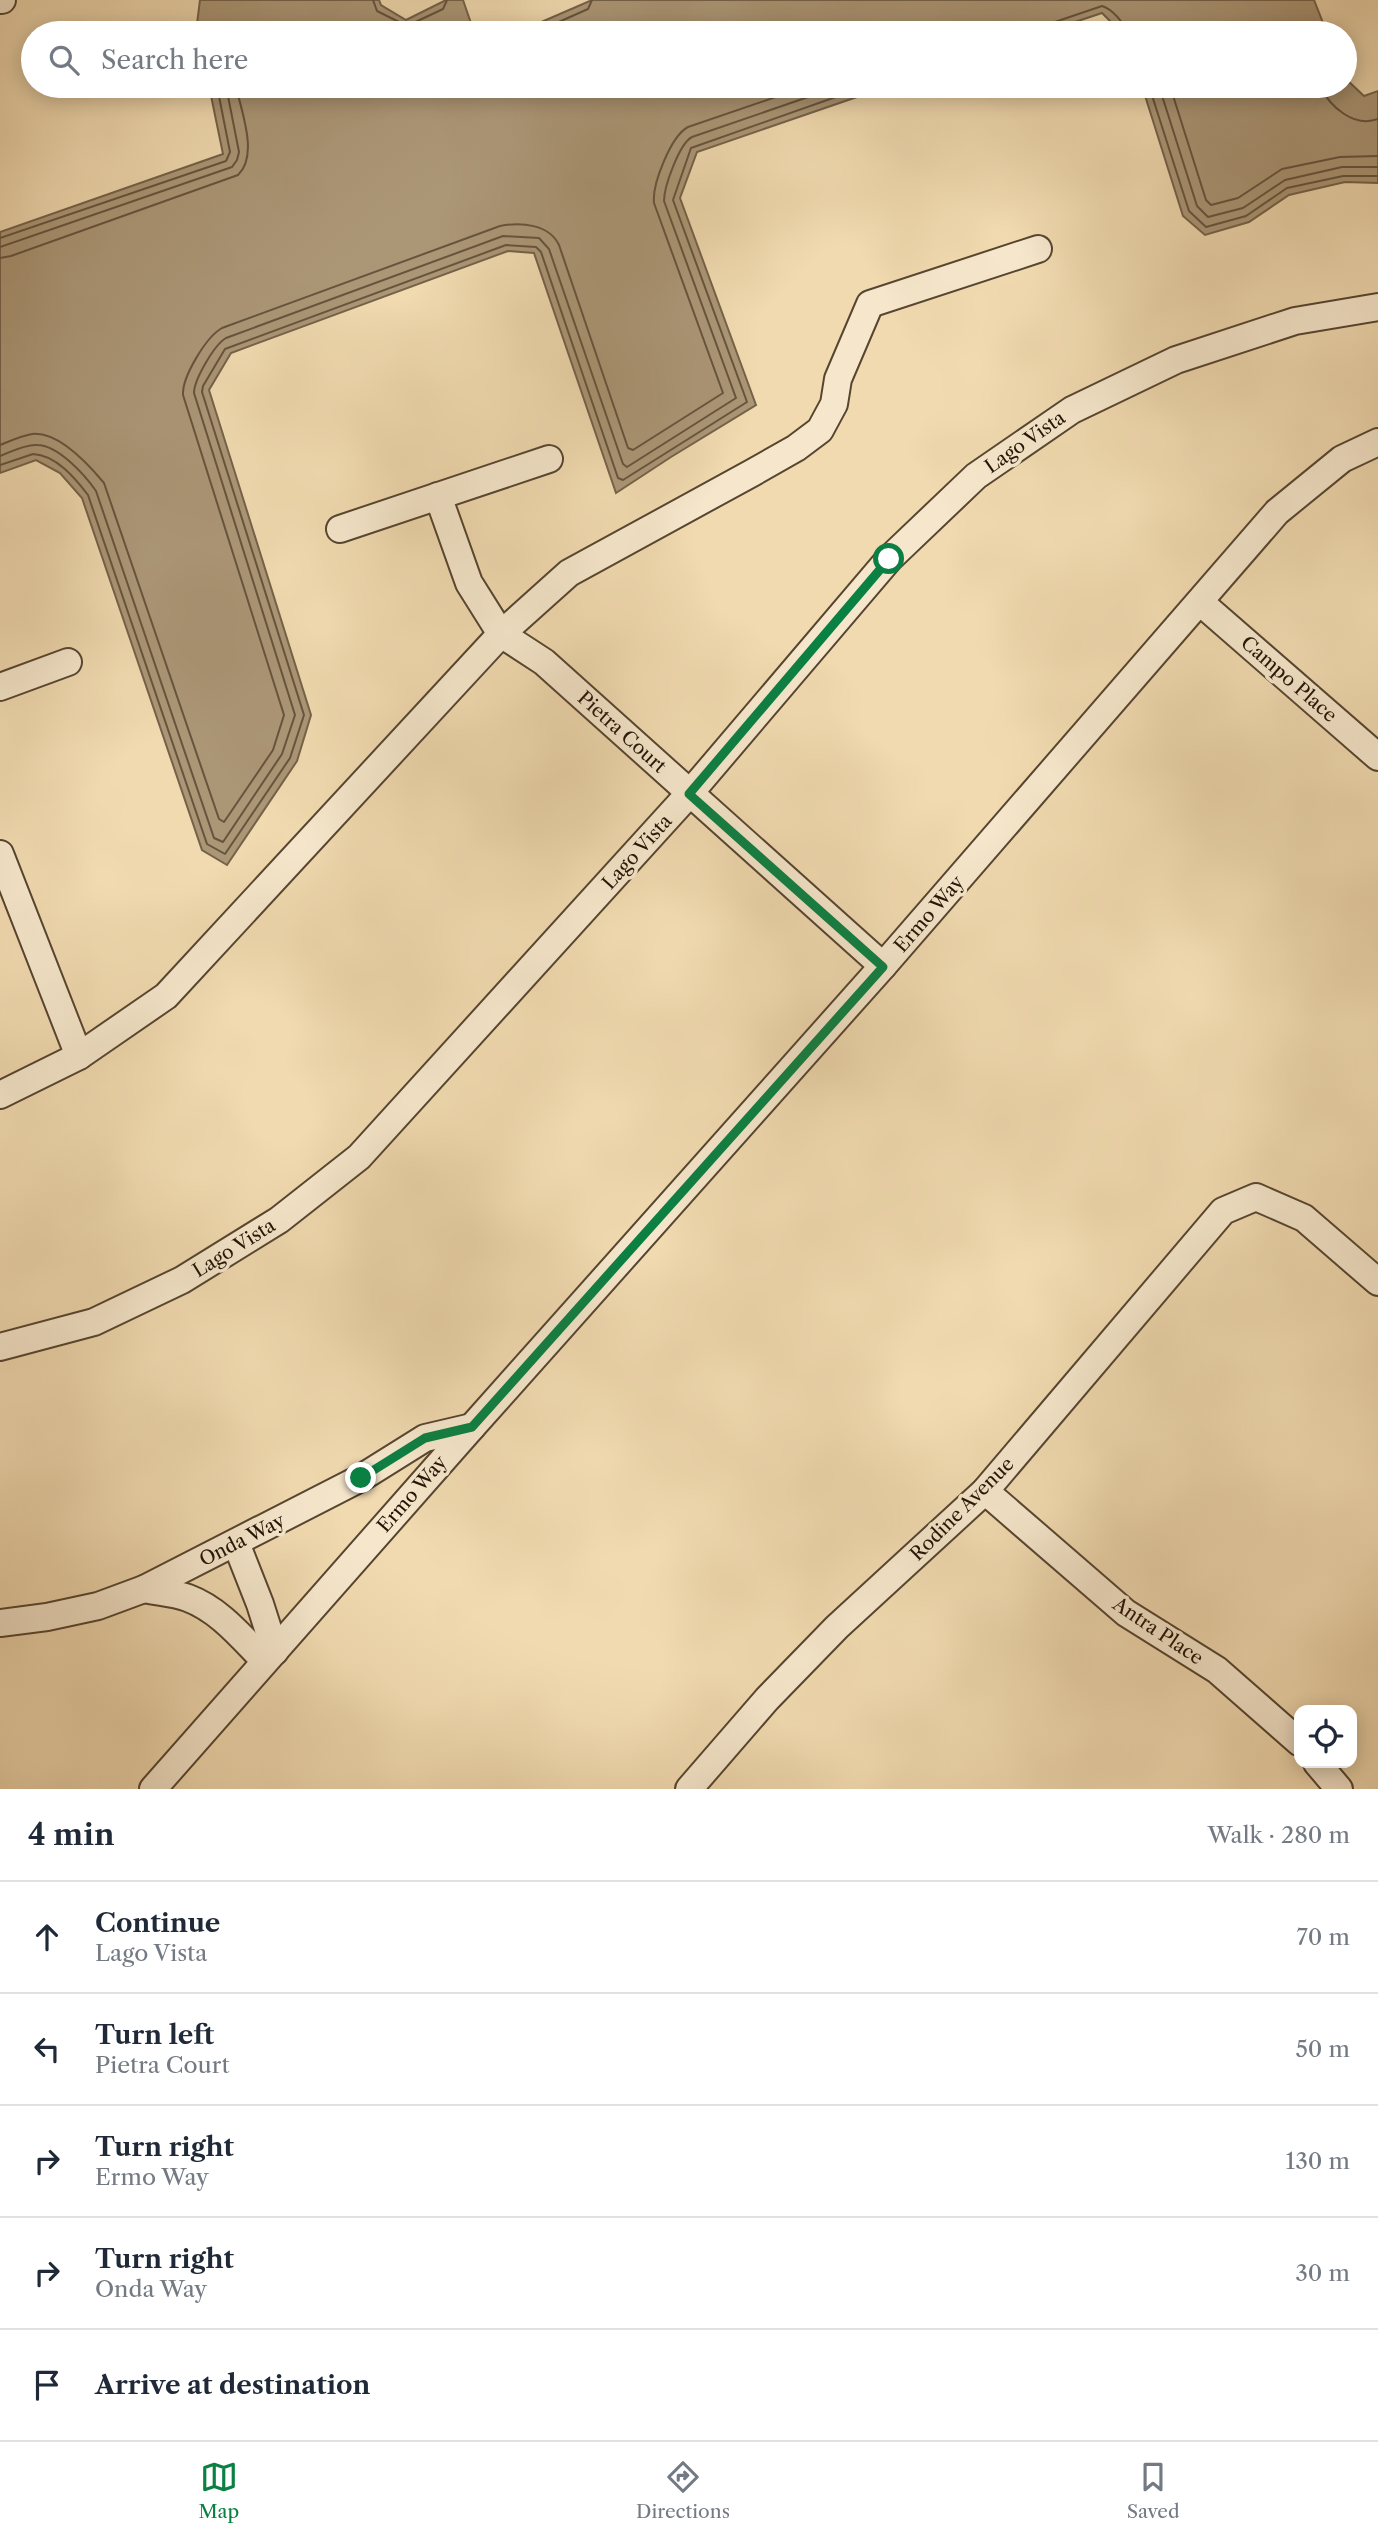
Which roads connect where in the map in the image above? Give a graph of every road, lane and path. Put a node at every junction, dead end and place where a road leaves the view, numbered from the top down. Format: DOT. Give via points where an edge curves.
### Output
graph roads {
  1 [pos="1038,249"];
  2 [pos="1378,307"];
  3 [pos="1378,442"];
  4 [pos="549,459"];
  5 [pos="438,496"];
  6 [pos="340,529"];
  7 [pos="1200,602"];
  8 [pos="501,634"];
  9 [pos="68,662"];
  10 [pos="0,687"];
  11 [pos="1378,757"];
  12 [pos="689,794"];
  13 [pos="0,854"];
  14 [pos="883,967"];
  15 [pos="79,1056"];
  16 [pos="0,1094"];
  17 [pos="1378,1282"];
  18 [pos="0,1347"];
  19 [pos="472,1427"];
  20 [pos="985,1491"];
  21 [pos="236,1543"];
  22 [pos="144,1589"];
  23 [pos="0,1623"];
  24 [pos="270,1656"];
  25 [pos="1294,1738"];
  26 [pos="1321,1768"];
  27 [pos="153,1789"];
  28 [pos="689,1789"];
  29 [pos="1339,1789"];
  1 -- 8 [label="street" via="870,304 838,379 834,404 820,429 763,467 569,573"];
  2 -- 12 [label="street, Lago Vista" via="1296,321 1176,360 1072,410 976,477 889,559"];
  3 -- 7 [label="street, Ermo Way" via="1342,459 1277,512"];
  4 -- 5 [label="street"];
  5 -- 6 [label="street"];
  5 -- 8 [label="street, Pietra Court" via="469,583"];
  7 -- 11 [label="street, Campo Place"];
  7 -- 14 [label="street, Ermo Way"];
  8 -- 12 [label="street, Pietra Court" via="544,662"];
  8 -- 15 [label="street" via="166,996"];
  9 -- 10 [label="street"];
  12 -- 14 [label="street, Pietra Court"];
  12 -- 18 [label="street, Lago Vista" via="359,1157 279,1220 182,1280 94,1322"];
  13 -- 15 [label="street"];
  14 -- 19 [label="street, Ermo Way"];
  15 -- 16 [label="street"];
  17 -- 20 [label="street, Rodine Avenue" via="1304,1218 1256,1198 1223,1211"];
  19 -- 21 [label="street, Onda Way" via="425,1438 361,1478"];
  19 -- 24 [label="street, Ermo Way"];
  20 -- 25 [label="street, Antra Place" via="1125,1613 1217,1670"];
  20 -- 28 [label="street, Rodine Avenue" via="766,1699"];
  21 -- 22 [label="street, Onda Way"];
  21 -- 24 [label="street" via="260,1604"];
  22 -- 23 [label="street, Onda Way" via="98,1606"];
  22 -- 24 [label="street" via="186,1597 205,1606"];
  24 -- 27 [label="street, Ermo Way"];
  26 -- 29 [label="street"];
}
